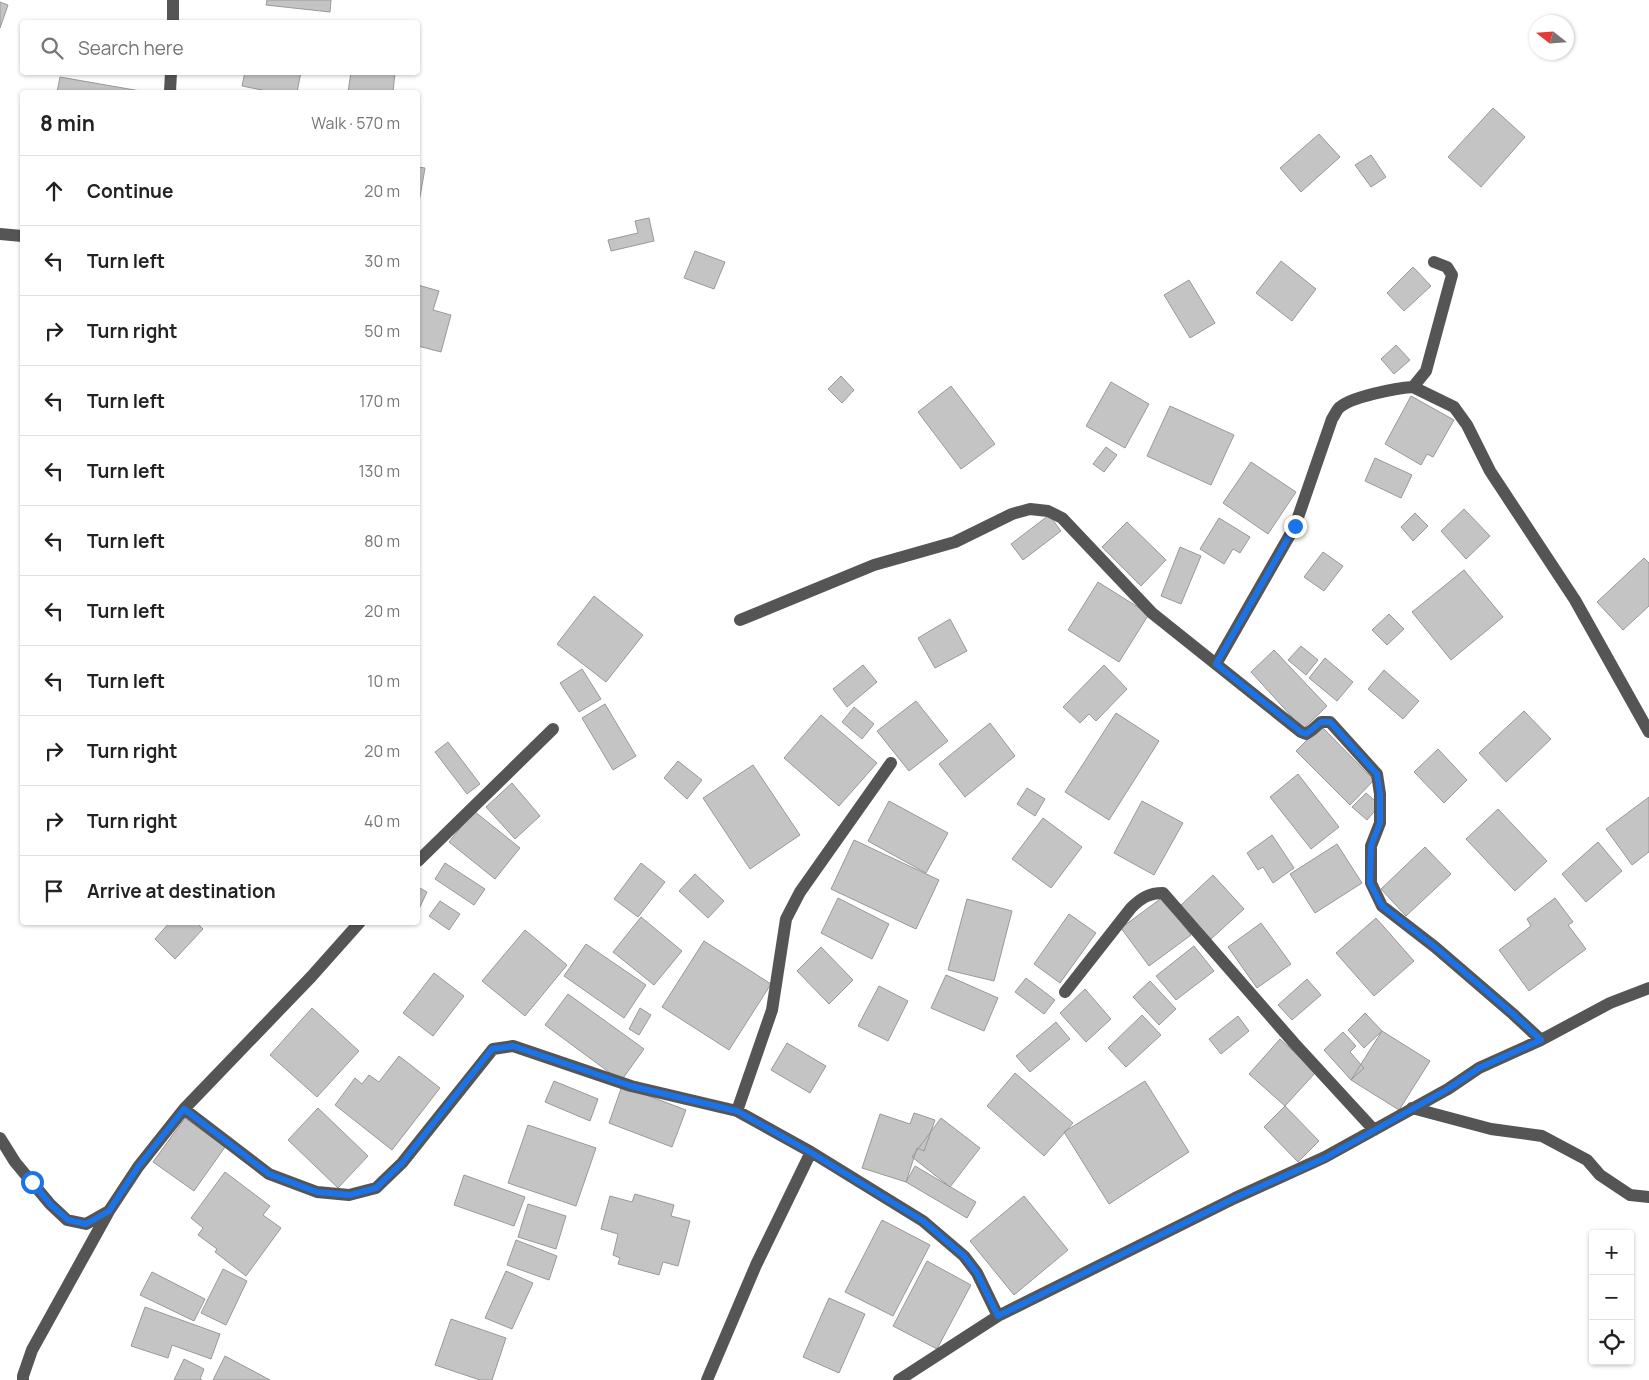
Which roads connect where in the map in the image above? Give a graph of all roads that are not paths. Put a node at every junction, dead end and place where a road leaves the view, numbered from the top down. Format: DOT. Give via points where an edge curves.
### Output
graph roads {
  1 [pos="173,0"];
  2 [pos="173,20"];
  3 [pos="170,75"];
  4 [pos="170,90"];
  5 [pos="0,234"];
  6 [pos="20,236"];
  7 [pos="1434,262"];
  8 [pos="1413,387"];
  9 [pos="740,620"];
  10 [pos="1216,664"];
  11 [pos="553,730"];
  12 [pos="1649,732"];
  13 [pos="891,763"];
  14 [pos="420,859"];
  15 [pos="357,925"];
  16 [pos="1649,988"];
  17 [pos="1064,992"];
  18 [pos="1541,1040"];
  19 [pos="1412,1108"];
  20 [pos="184,1109"];
  21 [pos="737,1111"];
  22 [pos="1374,1130"];
  23 [pos="0,1138"];
  24 [pos="810,1152"];
  25 [pos="1649,1197"];
  26 [pos="109,1211"];
  27 [pos="998,1316"];
  28 [pos="23,1380"];
  29 [pos="707,1380"];
  30 [pos="899,1380"];
  1 -- 2 [label="street"];
  3 -- 4 [label="street"];
  5 -- 6 [label="street"];
  7 -- 8 [label="street" via="1447,267 1452,276 1426,371"];
  8 -- 10 [label="street" via="1359,398 1338,408 1295,526"];
  8 -- 12 [label="street" via="1454,407 1467,425 1490,471 1575,600"];
  9 -- 10 [label="street" via="874,565 955,542 1012,514 1030,509 1048,511 1062,518 1152,613"];
  10 -- 18 [label="street" via="1301,732 1306,734 1321,722 1330,722 1377,774 1380,823 1371,846 1370,883 1382,906 1449,959"];
  11 -- 14 [label="street"];
  13 -- 21 [label="street" via="800,892 786,919 772,1010"];
  15 -- 20 [label="street"];
  16 -- 18 [label="street" via="1610,1003"];
  17 -- 22 [label="street" via="1131,908 1151,893 1163,893"];
  18 -- 19 [label="street" via="1479,1068"];
  19 -- 22 [label="street"];
  19 -- 25 [label="street" via="1491,1129 1542,1136 1587,1160 1600,1174 1630,1195"];
  20 -- 21 [label="street" via="269,1174 317,1192 350,1195 376,1188 402,1163 492,1049 513,1046 631,1086"];
  20 -- 26 [label="street" via="138,1167"];
  21 -- 24 [label="street"];
  22 -- 27 [label="street" via="1325,1158 1235,1198"];
  23 -- 26 [label="street" via="15,1162 68,1220 86,1224"];
  24 -- 27 [label="street" via="923,1221 964,1256 977,1273"];
  24 -- 29 [label="street" via="756,1265"];
  26 -- 28 [label="street" via="32,1350"];
  27 -- 30 [label="street"];
}
